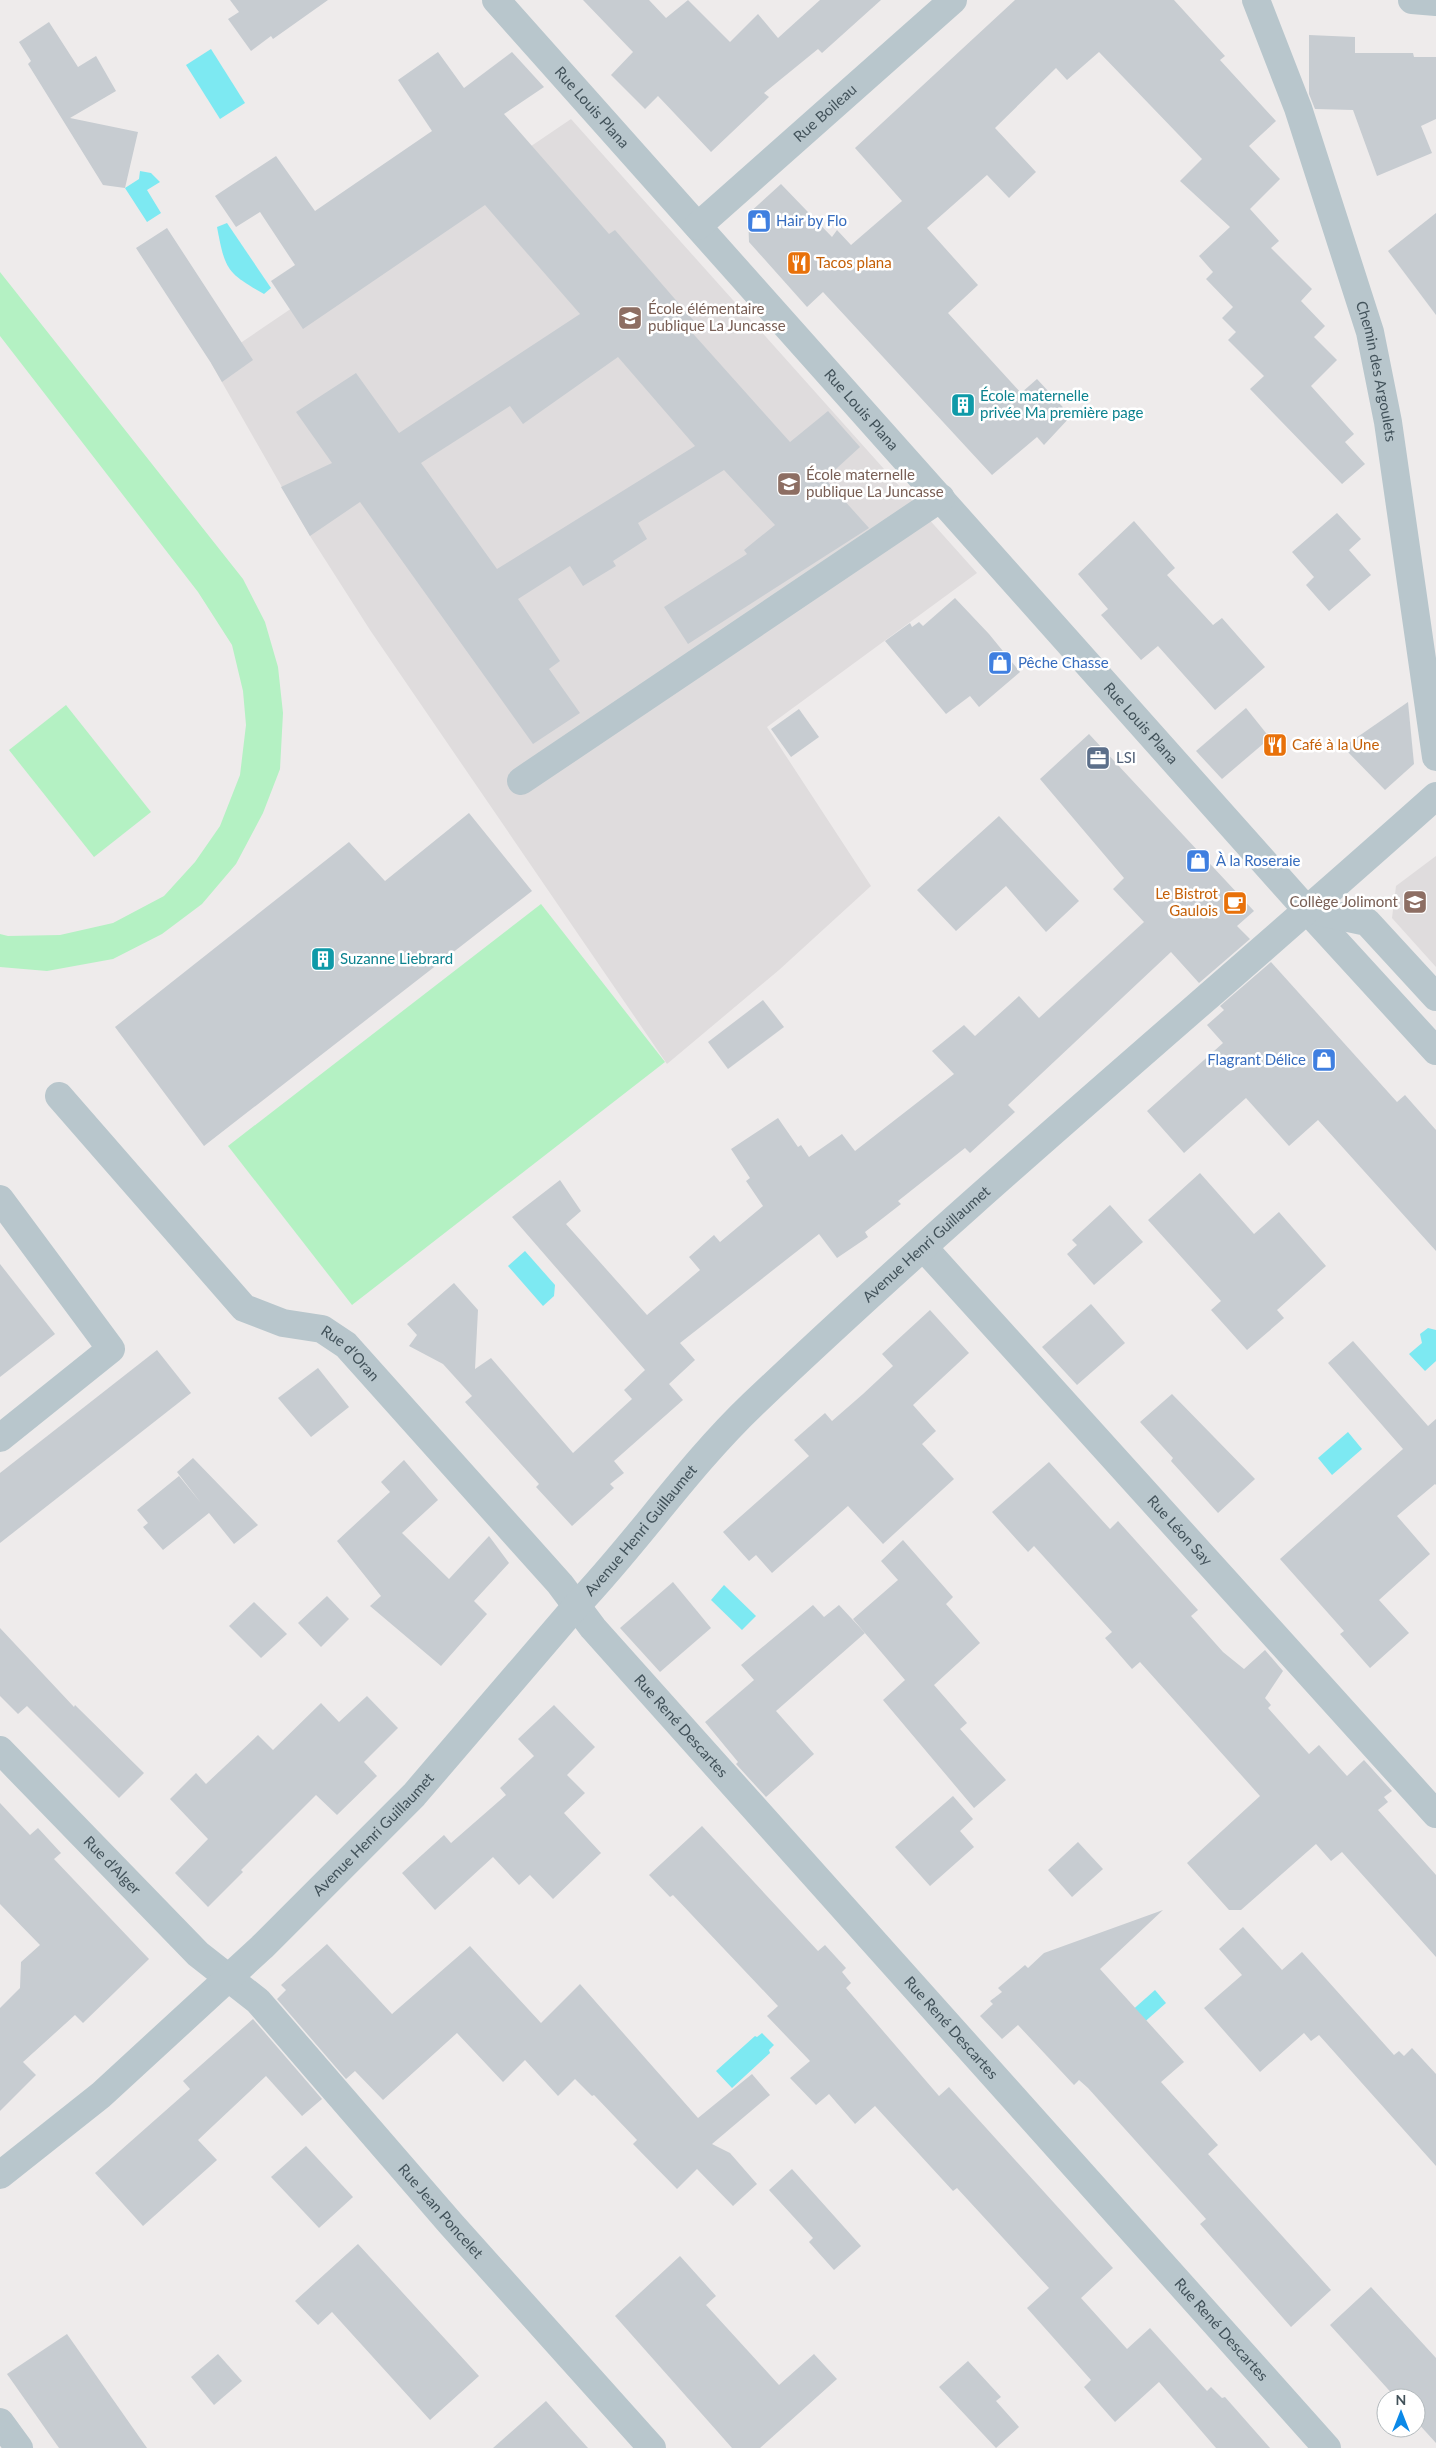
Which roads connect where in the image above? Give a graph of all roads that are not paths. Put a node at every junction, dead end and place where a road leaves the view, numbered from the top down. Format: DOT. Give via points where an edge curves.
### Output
graph roads {
  1 [pos="496,0"];
  2 [pos="953,0"];
  3 [pos="1256,0"];
  4 [pos="1412,0"];
  5 [pos="1436,2"];
  6 [pos="698,226"];
  7 [pos="941,498"];
  8 [pos="1436,758"];
  9 [pos="521,781"];
  10 [pos="1436,796"];
  11 [pos="1306,909"];
  12 [pos="1436,997"];
  13 [pos="1436,1052"];
  14 [pos="60,1096"];
  15 [pos="0,1199"];
  16 [pos="924,1248"];
  17 [pos="0,1438"];
  18 [pos="576,1605"];
  19 [pos="0,1750"];
  20 [pos="1436,1814"];
  21 [pos="226,1978"];
  22 [pos="0,2175"];
  23 [pos="0,2422"];
  24 [pos="18,2448"];
  25 [pos="652,2448"];
  26 [pos="1327,2448"];
  1 -- 6 [label="street, Rue Louis Plana"];
  2 -- 6 [label="street, Rue Boileau"];
  3 -- 8 [label="street, Chemin des Argoulets" via="1298,108 1370,332 1388,422"];
  4 -- 5 [label="street"];
  6 -- 7 [label="street, Rue Louis Plana"];
  7 -- 9 [label="street"];
  7 -- 11 [label="street, Rue Louis Plana"];
  10 -- 11 [label="street, Avenue Henri Guillaumet"];
  11 -- 12 [label="street" via="1367,922"];
  11 -- 13 [label="street, Rue Louis Plana"];
  11 -- 16 [label="street, Avenue Henri Guillaumet"];
  14 -- 18 [label="street, Rue d'Oran" via="244,1308 282,1323 322,1329 346,1345"];
  15 -- 17 [label="street" via="111,1348"];
  16 -- 18 [label="street, Avenue Henri Guillaumet" via="751,1406"];
  16 -- 20 [label="street, Rue Léon Say"];
  18 -- 21 [label="street, Avenue Henri Guillaumet" via="414,1794 262,1947"];
  18 -- 26 [label="street, Rue René Descartes" via="592,1628"];
  19 -- 21 [label="street, Rue d'Alger" via="198,1954"];
  21 -- 22 [label="street, Avenue Henri Guillaumet" via="101,2095"];
  21 -- 25 [label="street, Rue Jean Poncelet" via="258,2001 451,2224"];
  23 -- 24 [label="street"];
}
